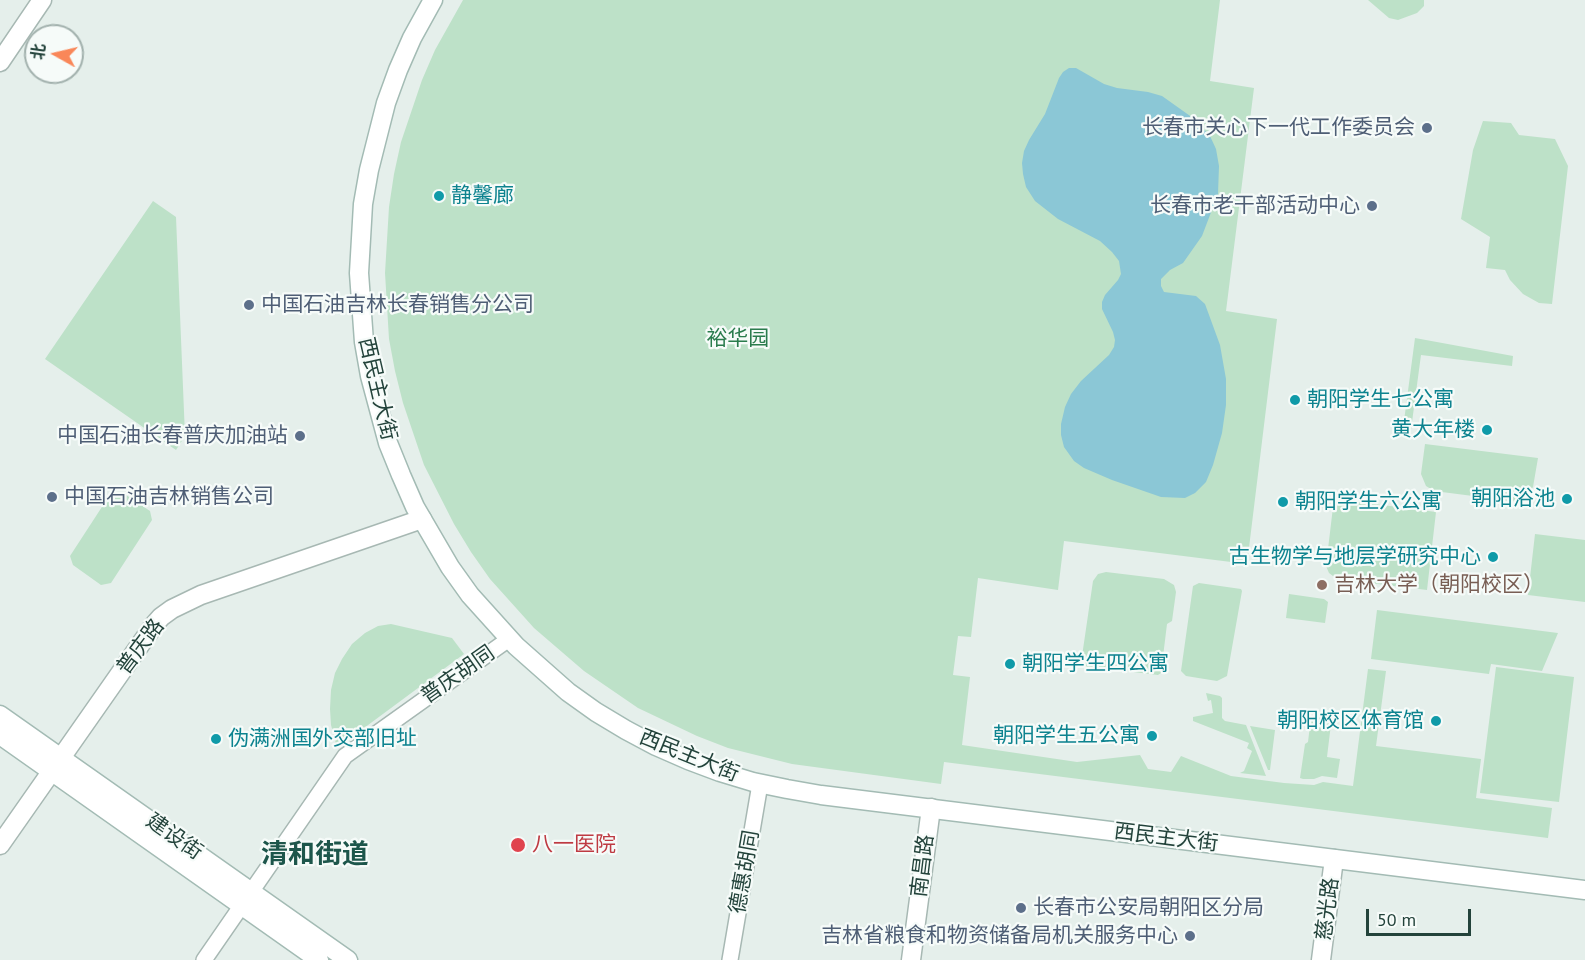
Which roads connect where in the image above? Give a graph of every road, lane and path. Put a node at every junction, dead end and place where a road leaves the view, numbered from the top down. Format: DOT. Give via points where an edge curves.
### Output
graph roads {
  1 [pos="42,0"];
  2 [pos="433,0"];
  3 [pos="0,62"];
  4 [pos="422,519"];
  5 [pos="509,639"];
  6 [pos="0,715"];
  7 [pos="0,735"];
  8 [pos="56,764"];
  9 [pos="760,783"];
  10 [pos="930,808"];
  11 [pos="0,844"];
  12 [pos="1334,859"];
  13 [pos="1585,890"];
  14 [pos="247,899"];
  15 [pos="204,960"];
  16 [pos="319,960"];
  17 [pos="348,960"];
  18 [pos="730,960"];
  19 [pos="912,960"];
  20 [pos="1321,960"];
  1 -- 3 [label="main road"];
  2 -- 4 [label="main road, 西民主大街" via="398,70 377,136 363,204 359,273 364,342 378,410 400,475"];
  4 -- 5 [label="main road, 西民主大街" via="470,595"];
  4 -- 8 [label="main road, 普庆路" via="201,595 172,609 154,625"];
  5 -- 9 [label="main road, 西民主大街" via="568,692 626,730 688,760"];
  5 -- 14 [label="street, 普庆胡同" via="349,752"];
  6 -- 8 [label="main road, 建设街"];
  7 -- 8 [label="main road, 建设街"];
  8 -- 11 [label="main road, 普庆路"];
  8 -- 14 [label="main road, 建设街"];
  9 -- 10 [label="main road, 西民主大街"];
  9 -- 18 [label="street, 德惠胡同"];
  10 -- 12 [label="main road, 西民主大街"];
  10 -- 19 [label="main road, 南昌路"];
  12 -- 13 [label="main road, 西民主大街"];
  12 -- 20 [label="main road, 慈光路"];
  14 -- 15 [label="street, 普庆胡同"];
  14 -- 16 [label="main road, 建设街"];
  14 -- 17 [label="main road, 建设街"];
}
